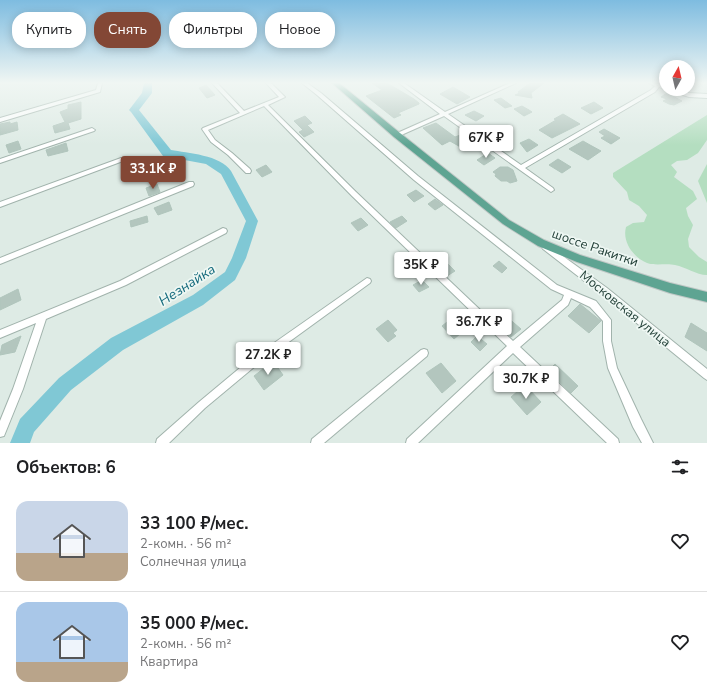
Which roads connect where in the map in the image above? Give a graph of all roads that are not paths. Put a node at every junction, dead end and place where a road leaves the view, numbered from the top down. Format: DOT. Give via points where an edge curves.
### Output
graph roads {
  1 [pos="55,104"];
  2 [pos="234,104"];
  3 [pos="265,104"];
  4 [pos="330,104"];
  5 [pos="360,104"];
  6 [pos="430,104"];
  7 [pos="467,104"];
  8 [pos="631,104"];
  9 [pos="243,113"];
  10 [pos="445,114"];
  11 [pos="0,120"];
  12 [pos="92,130"];
  13 [pos="397,135"];
  14 [pos="121,160"];
  15 [pos="0,161"];
  16 [pos="521,168"];
  17 [pos="248,171"];
  18 [pos="191,184"];
  19 [pos="551,190"];
  20 [pos="0,205"];
  21 [pos="223,230"];
  22 [pos="541,243"];
  23 [pos="0,261"];
  24 [pos="367,281"];
  25 [pos="568,294"];
  26 [pos="707,297"];
  27 [pos="43,316"];
  28 [pos="0,334"];
  29 [pos="514,346"];
  30 [pos="424,353"];
  31 [pos="707,376"];
  32 [pos="0,432"];
  33 [pos="161,443"];
  34 [pos="316,443"];
  35 [pos="410,443"];
  36 [pos="614,443"];
  37 [pos="648,443"];
  1 -- 11 [label="street"];
  2 -- 9 [label="street"];
  3 -- 9 [label="street"];
  3 -- 29 [label="street" via="354,194"];
  4 -- 25 [label="street" via="416,178 554,287"];
  5 -- 13 [label="main road, шоссе Ракитки"];
  6 -- 10 [label="street"];
  7 -- 10 [label="street"];
  8 -- 16 [label="street"];
  9 -- 17 [label="street" via="205,129 213,141"];
  10 -- 13 [label="street"];
  10 -- 16 [label="street"];
  12 -- 15 [label="street"];
  13 -- 22 [label="main road, шоссе Ракитки" via="506,222"];
  14 -- 20 [label="street"];
  16 -- 19 [label="street"];
  18 -- 23 [label="street"];
  21 -- 27 [label="street" via="123,282"];
  22 -- 26 [label="main road, шоссе Ракитки" via="576,258"];
  22 -- 31 [label="street, Московская улица"];
  24 -- 33 [label="street" via="250,365"];
  25 -- 29 [label="street" via="565,302"];
  25 -- 37 [label="street" via="593,304 607,320 607,341 613,368"];
  27 -- 28 [label="street"];
  27 -- 32 [label="street" via="24,375"];
  29 -- 35 [label="street"];
  29 -- 36 [label="street"];
  30 -- 34 [label="street"];
}
